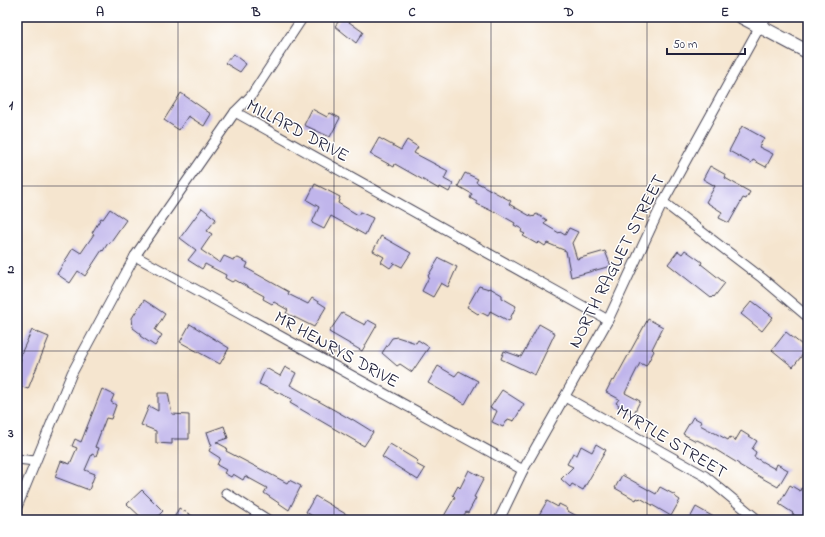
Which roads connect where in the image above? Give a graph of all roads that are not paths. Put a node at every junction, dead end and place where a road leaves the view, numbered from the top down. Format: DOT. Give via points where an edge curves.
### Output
graph roads {
  1 [pos="303,17"];
  2 [pos="742,17"];
  3 [pos="762,22"];
  4 [pos="808,52"];
  5 [pos="235,112"];
  6 [pos="663,202"];
  7 [pos="135,256"];
  8 [pos="808,316"];
  9 [pos="608,320"];
  10 [pos="564,397"];
  11 [pos="17,459"];
  12 [pos="35,461"];
  13 [pos="523,470"];
  14 [pos="226,494"];
  15 [pos="17,507"];
  16 [pos="268,520"];
  17 [pos="499,520"];
  18 [pos="758,520"];
  1 -- 5 [label="street" via="251,96"];
  2 -- 3 [label="main road"];
  3 -- 4 [label="main road"];
  3 -- 6 [label="street, NORTH RAGUET STREET"];
  5 -- 7 [label="street, MILLARD DRIVE"];
  5 -- 9 [label="street, MILLARD DRIVE"];
  6 -- 8 [label="street"];
  6 -- 9 [label="street, NORTH RAGUET STREET"];
  7 -- 12 [label="street, MILLARD DRIVE" via="72,373"];
  7 -- 13 [label="street, MR HENRYS DRIVE"];
  9 -- 10 [label="street, NORTH RAGUET STREET"];
  10 -- 13 [label="street, NORTH RAGUET STREET"];
  10 -- 18 [label="street, MYRTLE STREET" via="705,476"];
  11 -- 12 [label="street"];
  12 -- 15 [label="street, MILLARD DRIVE"];
  13 -- 17 [label="street, NORTH RAGUET STREET"];
  14 -- 16 [label="street"];
}
